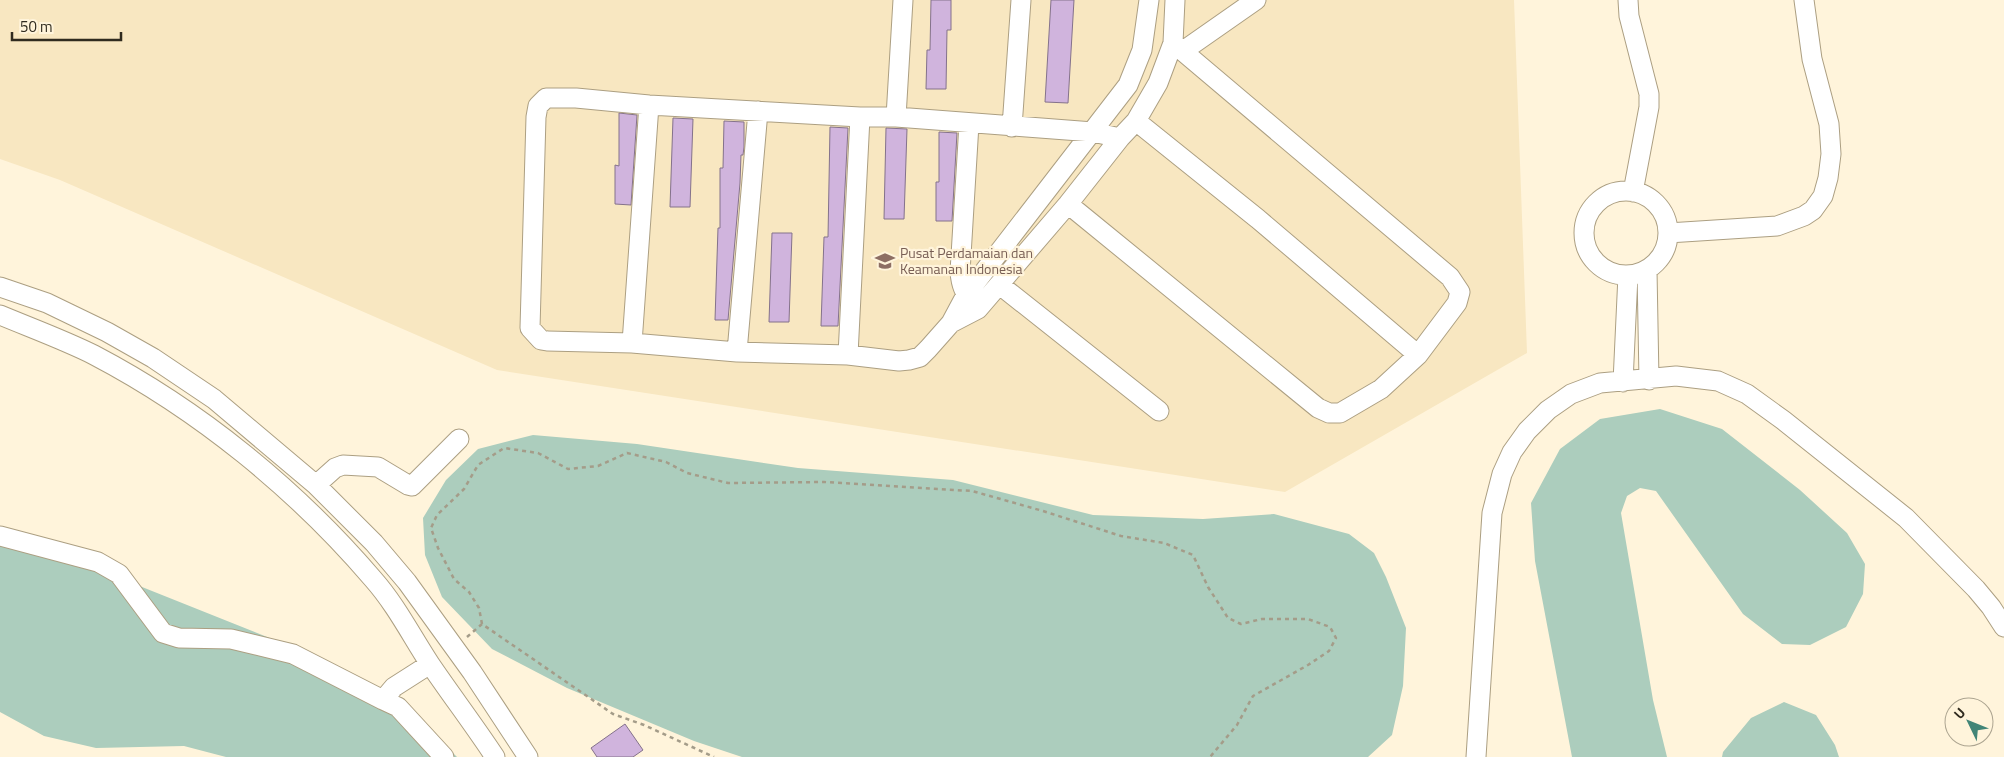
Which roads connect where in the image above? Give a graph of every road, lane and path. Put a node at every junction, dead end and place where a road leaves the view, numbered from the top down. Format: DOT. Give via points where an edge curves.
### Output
graph roads {
  1 [pos="903,0"];
  2 [pos="1021,0"];
  3 [pos="1149,0"];
  4 [pos="1175,0"];
  5 [pos="1256,0"];
  6 [pos="1628,0"];
  7 [pos="1804,0"];
  8 [pos="1178,47"];
  9 [pos="649,105"];
  10 [pos="758,111"];
  11 [pos="860,117"];
  12 [pos="896,117"];
  13 [pos="1136,121"];
  14 [pos="969,124"];
  15 [pos="1012,127"];
  16 [pos="1093,132"];
  17 [pos="1120,138"];
  18 [pos="1633,192"];
  19 [pos="1068,204"];
  20 [pos="1668,233"];
  21 [pos="1647,270"];
  22 [pos="1628,276"];
  23 [pos="1000,285"];
  24 [pos="0,287"];
  25 [pos="972,302"];
  26 [pos="0,315"];
  27 [pos="632,343"];
  28 [pos="737,352"];
  29 [pos="848,355"];
  30 [pos="1418,355"];
  31 [pos="1649,380"];
  32 [pos="1622,382"];
  33 [pos="1159,411"];
  34 [pos="459,439"];
  35 [pos="316,485"];
  36 [pos="0,536"];
  37 [pos="482,624"];
  38 [pos="2004,627"];
  39 [pos="455,648"];
  40 [pos="430,664"];
  41 [pos="383,700"];
  42 [pos="444,757"];
  43 [pos="494,757"];
  44 [pos="528,757"];
  45 [pos="714,757"];
  46 [pos="1210,757"];
  47 [pos="1476,757"];
  1 -- 12 [label="street"];
  2 -- 15 [label="street"];
  3 -- 16 [label="street" via="1136,69 1120,98"];
  4 -- 8 [label="street"];
  5 -- 8 [label="street"];
  6 -- 18 [label="street" via="1629,16 1650,94"];
  7 -- 20 [label="street" via="1812,59 1829,124 1831,154 1823,196 1804,216 1777,226"];
  8 -- 13 [label="street"];
  8 -- 30 [label="street" via="1457,285 1460,292 1457,303"];
  9 -- 10 [label="street"];
  9 -- 27 [label="street"];
  9 -- 27 [label="street" via="546,98 538,106 536,117 530,328 546,341"];
  10 -- 11 [label="street"];
  10 -- 28 [label="street"];
  11 -- 12 [label="street"];
  11 -- 29 [label="street"];
  12 -- 14 [label="street"];
  13 -- 17 [label="street"];
  13 -- 30 [label="street"];
  14 -- 15 [label="street"];
  14 -- 25 [label="street" via="960,272 961,283"];
  15 -- 16 [label="street"];
  16 -- 17 [label="street"];
  16 -- 25 [label="street"];
  17 -- 19 [label="street"];
  18 -- 20 [label="street" via="1658,206"];
  18 -- 22 [label="street" via="1618,192 1603,198 1585,223 1584,239 1589,254 1599,266"];
  19 -- 23 [label="street"];
  19 -- 30 [label="street" via="1318,408 1329,413 1351,408 1381,389"];
  20 -- 21 [label="street" via="1665,248"];
  21 -- 22 [label="street"];
  21 -- 31 [label="street"];
  22 -- 32 [label="street"];
  23 -- 25 [label="street"];
  23 -- 33 [label="street"];
  24 -- 35 [label="street" via="47,303 153,358 214,399"];
  25 -- 29 [label="street" via="920,357 899,361"];
  26 -- 40 [label="street" via="93,355 128,374 191,415 256,464 297,499 374,580 399,612"];
  27 -- 28 [label="street"];
  28 -- 29 [label="street"];
  31 -- 32 [label="street"];
  31 -- 38 [label="street" via="1676,376 1705,378 1732,386 1759,402 1906,518 1976,590"];
  32 -- 47 [label="street" via="1600,383 1578,391 1548,410 1522,438 1502,474 1492,513"];
  34 -- 35 [label="street" via="412,486 378,467 351,465 335,468"];
  35 -- 39 [label="street" via="374,543"];
  36 -- 41 [label="street" via="98,562 119,574 163,632 179,638 231,639 293,654"];
  37 -- 39 [label="path"];
  37 -- 45 [label="path" via="613,714"];
  37 -- 46 [label="path" via="479,608 469,592 454,579 431,528 437,515 464,489 478,465 504,448 538,454 568,469 598,466 628,453 728,483 824,482 972,491 1121,536 1164,543 1193,555 1228,618 1241,624 1262,619 1308,619 1330,627 1336,638 1329,651 1252,696 1237,725"];
  39 -- 44 [label="street"];
  40 -- 41 [label="street" via="394,687"];
  40 -- 43 [label="street"];
  41 -- 42 [label="street" via="398,708"];
}
